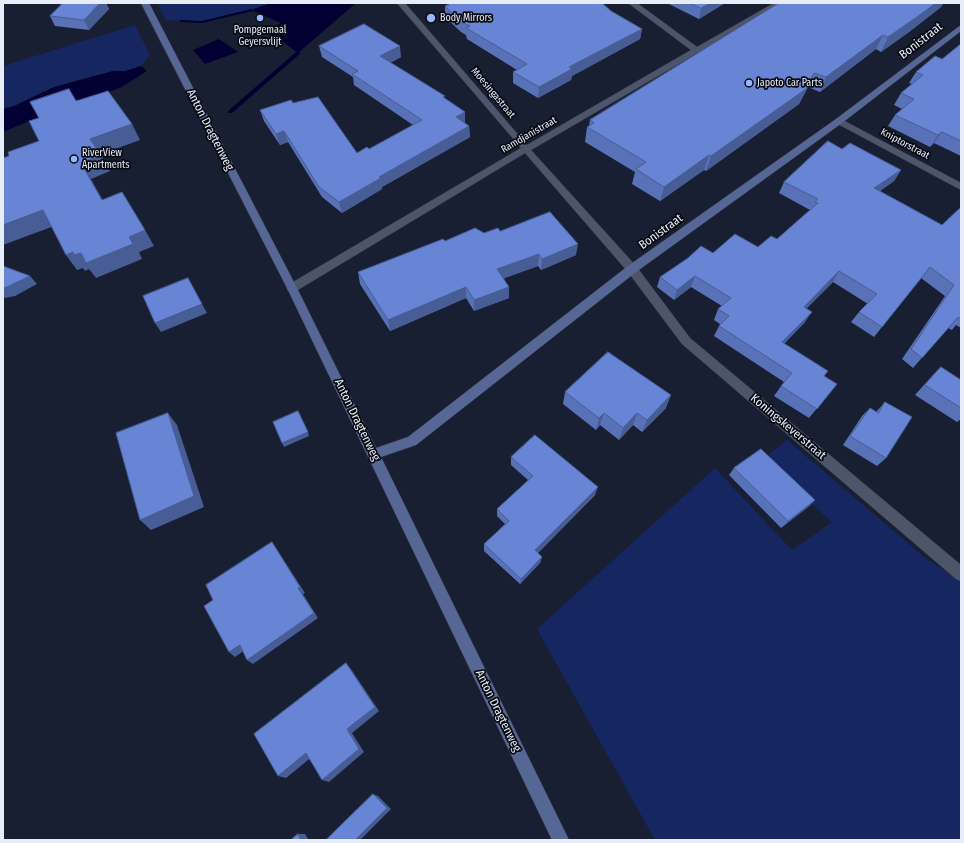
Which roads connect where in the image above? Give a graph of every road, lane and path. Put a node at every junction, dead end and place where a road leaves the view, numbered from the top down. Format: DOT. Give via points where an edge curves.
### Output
graph roads {
  1 [pos="145,3"];
  2 [pos="401,3"];
  3 [pos="632,3"];
  4 [pos="779,3"];
  5 [pos="961,27"];
  6 [pos="697,51"];
  7 [pos="839,121"];
  8 [pos="526,149"];
  9 [pos="961,187"];
  10 [pos="632,269"];
  11 [pos="292,288"];
  12 [pos="374,454"];
  13 [pos="960,572"];
  14 [pos="561,840"];
  1 -- 11 [label="main road, Anton Dragtenweg"];
  2 -- 8 [label="street, Moesingastraat"];
  3 -- 6 [label="street"];
  4 -- 6 [label="street, Ramdjanistraat"];
  5 -- 7 [label="main road, Bonistraat"];
  6 -- 8 [label="street, Ramdjanistraat"];
  7 -- 9 [label="street, Kniptorstraat"];
  7 -- 10 [label="main road, Bonistraat"];
  8 -- 10 [label="street, Moesingastraat"];
  8 -- 11 [label="street, Ramdjanistraat"];
  10 -- 12 [label="main road, Bonistraat" via="412,441"];
  10 -- 13 [label="street, Koningskeverstraat" via="686,341"];
  11 -- 12 [label="main road, Anton Dragtenweg"];
  12 -- 14 [label="main road, Anton Dragtenweg"];
}
